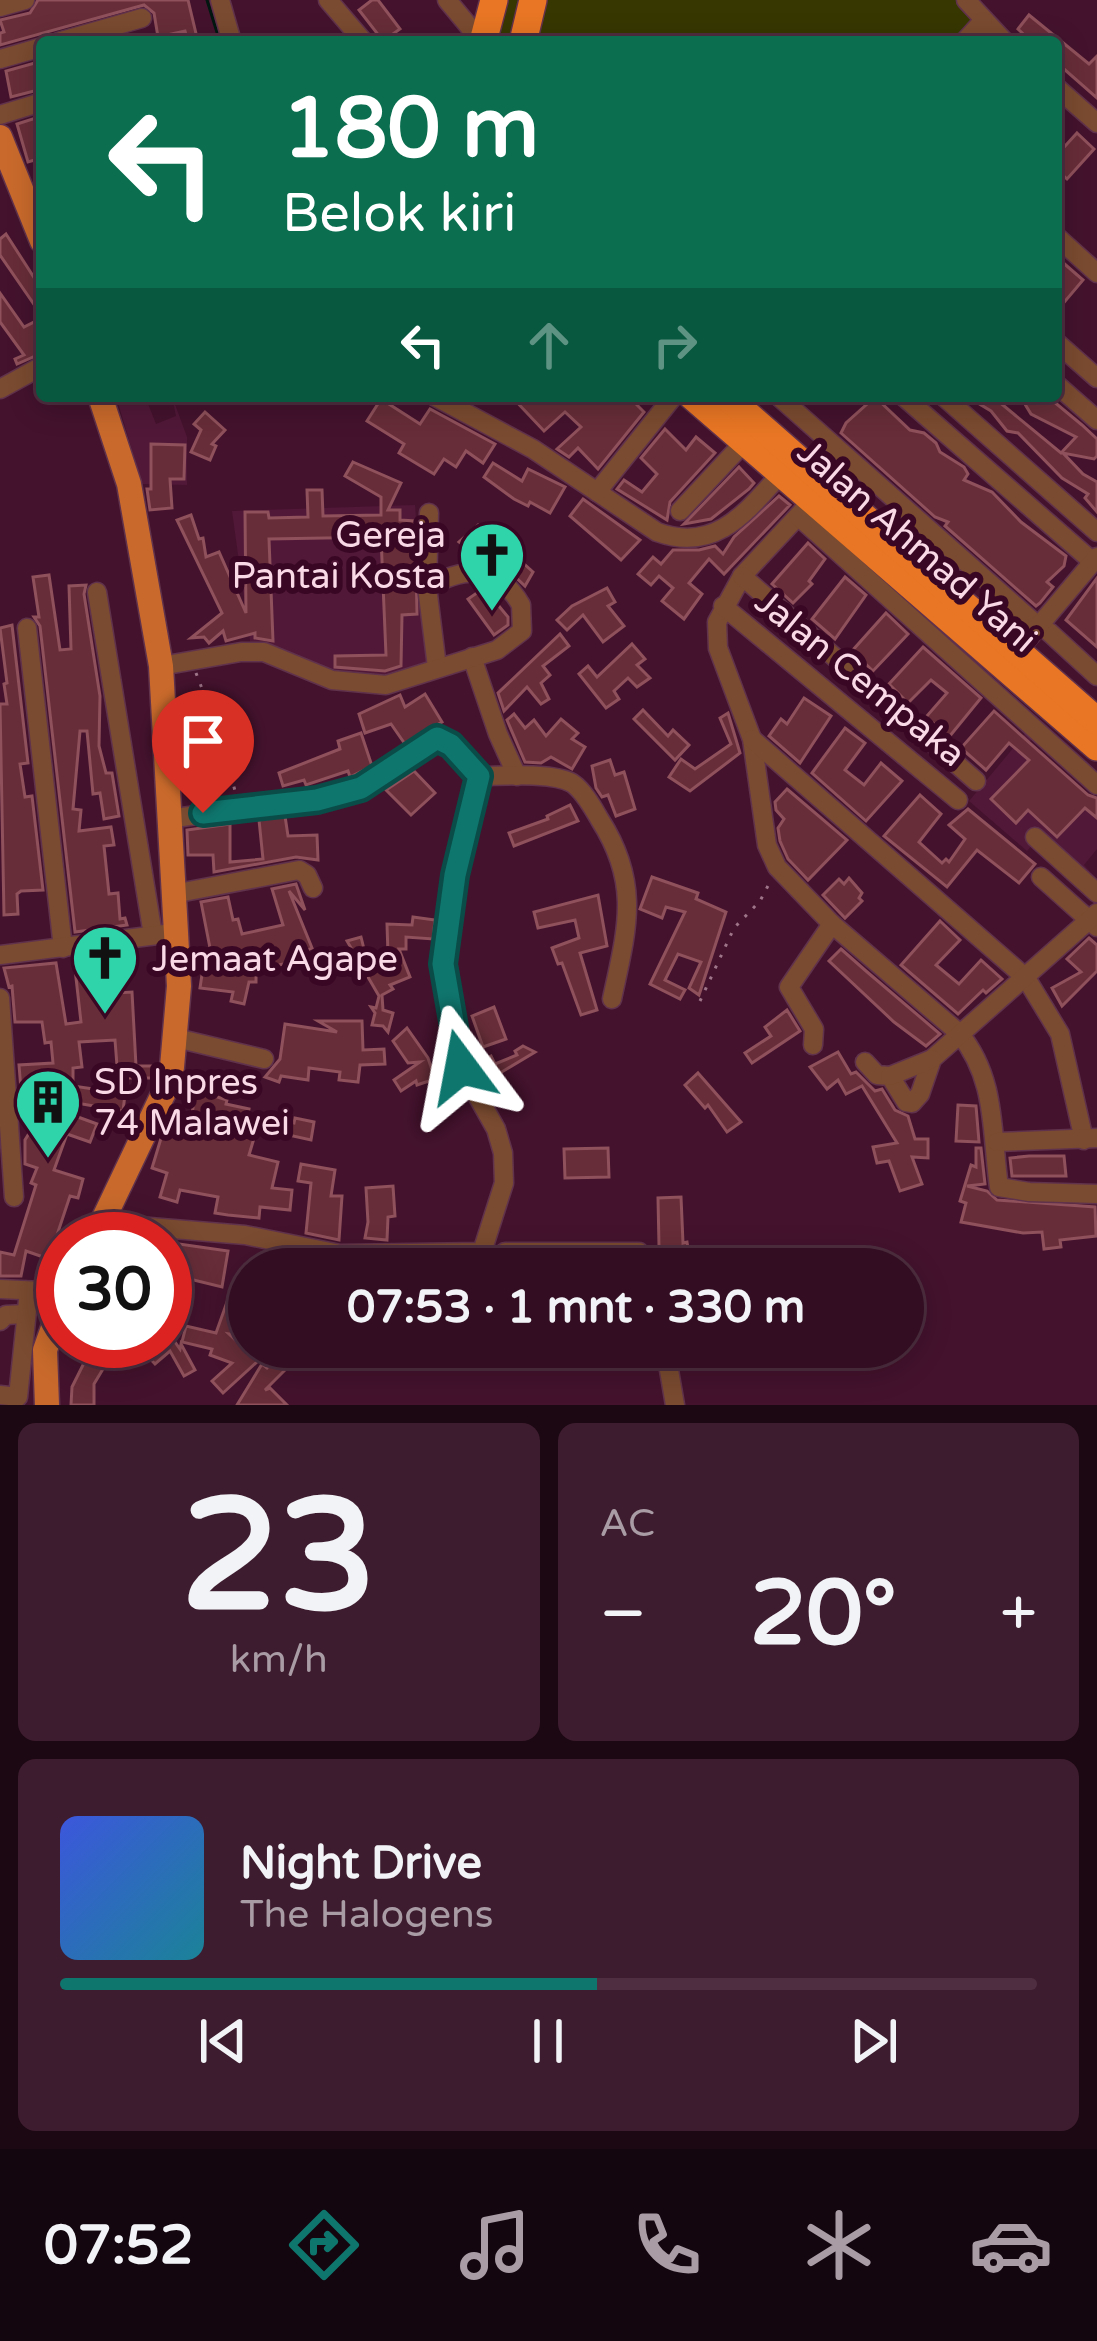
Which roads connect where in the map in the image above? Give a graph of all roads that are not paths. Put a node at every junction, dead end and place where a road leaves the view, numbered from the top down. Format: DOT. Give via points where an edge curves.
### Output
graph roads {
  1 [pos="25,0"];
  2 [pos="220,0"];
  3 [pos="328,0"];
  4 [pos="448,0"];
  5 [pos="494,0"];
  6 [pos="533,0"];
  7 [pos="966,0"];
  8 [pos="0,7"];
  9 [pos="142,18"];
  10 [pos="983,21"];
  11 [pos="79,36"];
  12 [pos="230,36"];
  13 [pos="359,36"];
  14 [pos="478,36"];
  15 [pos="485,36"];
  16 [pos="524,36"];
  17 [pos="969,36"];
  18 [pos="999,36"];
  19 [pos="36,49"];
  20 [pos="0,59"];
  21 [pos="1062,93"];
  22 [pos="36,104"];
  23 [pos="0,115"];
  24 [pos="1097,123"];
  25 [pos="0,137"];
  26 [pos="36,222"];
  27 [pos="1062,241"];
  28 [pos="1097,272"];
  29 [pos="1062,347"];
  30 [pos="36,369"];
  31 [pos="1097,378"];
  32 [pos="0,389"];
  33 [pos="1062,389"];
  34 [pos="102,402"];
  35 [pos="445,402"];
  36 [pos="668,402"];
  37 [pos="678,402"];
  38 [pos="700,402"];
  39 [pos="731,402"];
  40 [pos="785,402"];
  41 [pos="910,402"];
  42 [pos="950,402"];
  43 [pos="1097,420"];
  44 [pos="736,452"];
  45 [pos="780,464"];
  46 [pos="597,492"];
  47 [pos="805,509"];
  48 [pos="680,511"];
  49 [pos="429,513"];
  50 [pos="1097,532"];
  51 [pos="1095,560"];
  52 [pos="742,576"];
  53 [pos="427,586"];
  54 [pos="97,592"];
  55 [pos="723,606"];
  56 [pos="27,628"];
  57 [pos="1043,629"];
  58 [pos="1016,652"];
  59 [pos="472,657"];
  60 [pos="161,665"];
  61 [pos="437,668"];
  62 [pos="1092,671"];
  63 [pos="1064,693"];
  64 [pos="1097,721"];
  65 [pos="752,739"];
  66 [pos="1097,747"];
  67 [pos="479,776"];
  68 [pos="517,776"];
  69 [pos="976,781"];
  70 [pos="1097,785"];
  71 [pos="958,800"];
  72 [pos="168,819"];
  73 [pos="1035,838"];
  74 [pos="1041,878"];
  75 [pos="313,888"];
  76 [pos="1097,893"];
  77 [pos="173,894"];
  78 [pos="1095,920"];
  79 [pos="832,924"];
  80 [pos="164,934"];
  81 [pos="62,948"];
  82 [pos="0,955"];
  83 [pos="1026,978"];
  84 [pos="0,998"];
  85 [pos="612,999"];
  86 [pos="959,1033"];
  87 [pos="176,1038"];
  88 [pos="813,1045"];
  89 [pos="264,1059"];
  90 [pos="932,1059"];
  91 [pos="866,1062"];
  92 [pos="890,1076"];
  93 [pos="1091,1139"];
  94 [pos="997,1142"];
  95 [pos="1097,1194"];
  96 [pos="14,1197"];
  97 [pos="107,1212"];
  98 [pos="192,1233"];
  99 [pos="0,1289"];
  100 [pos="28,1292"];
  101 [pos="36,1293"];
  102 [pos="26,1314"];
  103 [pos="0,1321"];
  104 [pos="46,1368"];
  105 [pos="669,1368"];
  106 [pos="10,1372"];
  107 [pos="13,1399"];
  108 [pos="47,1405"];
  109 [pos="675,1405"];
  1 -- 8 [label="street"];
  2 -- 12 [label="street"];
  3 -- 13 [label="street"];
  4 -- 14 [label="street"];
  5 -- 15 [label="highway"];
  6 -- 16 [label="highway"];
  7 -- 10 [label="street"];
  9 -- 11 [label="street"];
  10 -- 17 [label="street"];
  10 -- 18 [label="street"];
  19 -- 20 [label="street"];
  21 -- 24 [label="street"];
  22 -- 23 [label="street"];
  25 -- 26 [label="main road"];
  27 -- 28 [label="street"];
  29 -- 31 [label="street"];
  30 -- 32 [label="street"];
  33 -- 43 [label="street"];
  34 -- 60 [label="main road" via="129,484"];
  35 -- 46 [label="street"];
  36 -- 46 [label="street"];
  37 -- 44 [label="street"];
  38 -- 45 [label="highway, Jalan Ahmad Yani"];
  39 -- 45 [label="highway"];
  40 -- 57 [label="street"];
  41 -- 51 [label="street"];
  42 -- 50 [label="street"];
  44 -- 45 [label="street"];
  44 -- 48 [label="street"];
  45 -- 46 [label="street" via="737,521 688,537 657,532"];
  45 -- 47 [label="highway, Jalan Ahmad Yani"];
  45 -- 58 [label="highway"];
  47 -- 52 [label="street"];
  47 -- 66 [label="highway, Jalan Ahmad Yani"];
  47 -- 70 [label="street"];
  49 -- 53 [label="street"];
  51 -- 57 [label="street"];
  52 -- 55 [label="street"];
  52 -- 69 [label="street"];
  53 -- 59 [label="street" via="478,572 517,597 518,637"];
  53 -- 61 [label="street"];
  54 -- 80 [label="street"];
  55 -- 65 [label="street" via="718,649"];
  55 -- 71 [label="street, Jalan Cempaka"];
  56 -- 81 [label="street"];
  57 -- 58 [label="street"];
  57 -- 62 [label="street"];
  58 -- 63 [label="highway"];
  59 -- 61 [label="street"];
  59 -- 68 [label="street"];
  60 -- 61 [label="street" via="264,652 332,680 386,685"];
  60 -- 72 [label="main road"];
  62 -- 63 [label="street"];
  63 -- 64 [label="highway"];
  65 -- 79 [label="street" via="766,845"];
  65 -- 83 [label="street"];
  67 -- 68 [label="street"];
  67 -- 72 [label="street" via="437,738 361,788"];
  67 -- 98 [label="street" via="443,964 461,1067 503,1153 504,1183 482,1252 340,1254 245,1234"];
  68 -- 85 [label="street" via="576,787 621,858 628,907"];
  72 -- 77 [label="main road"];
  73 -- 76 [label="street"];
  74 -- 78 [label="street"];
  75 -- 77 [label="street" via="299,870"];
  77 -- 80 [label="main road"];
  78 -- 83 [label="street"];
  79 -- 86 [label="street"];
  79 -- 88 [label="street" via="789,987 814,1029"];
  80 -- 81 [label="street"];
  80 -- 87 [label="main road" via="179,986"];
  81 -- 82 [label="street"];
  83 -- 86 [label="street"];
  83 -- 93 [label="street" via="1060,1034"];
  84 -- 96 [label="street"];
  86 -- 90 [label="street"];
  86 -- 94 [label="street" via="981,1064"];
  87 -- 89 [label="street"];
  87 -- 97 [label="main road" via="158,1110"];
  90 -- 92 [label="street"];
  90 -- 92 [label="street" via="912,1103"];
  91 -- 92 [label="street"];
  93 -- 94 [label="street"];
  94 -- 95 [label="street" via="1002,1190"];
  99 -- 100 [label="street"];
  100 -- 101 [label="street"];
  100 -- 102 [label="street"];
  102 -- 103 [label="street"];
  102 -- 106 [label="street"];
  104 -- 108 [label="main road"];
  105 -- 109 [label="street"];
  106 -- 107 [label="street"];
}
